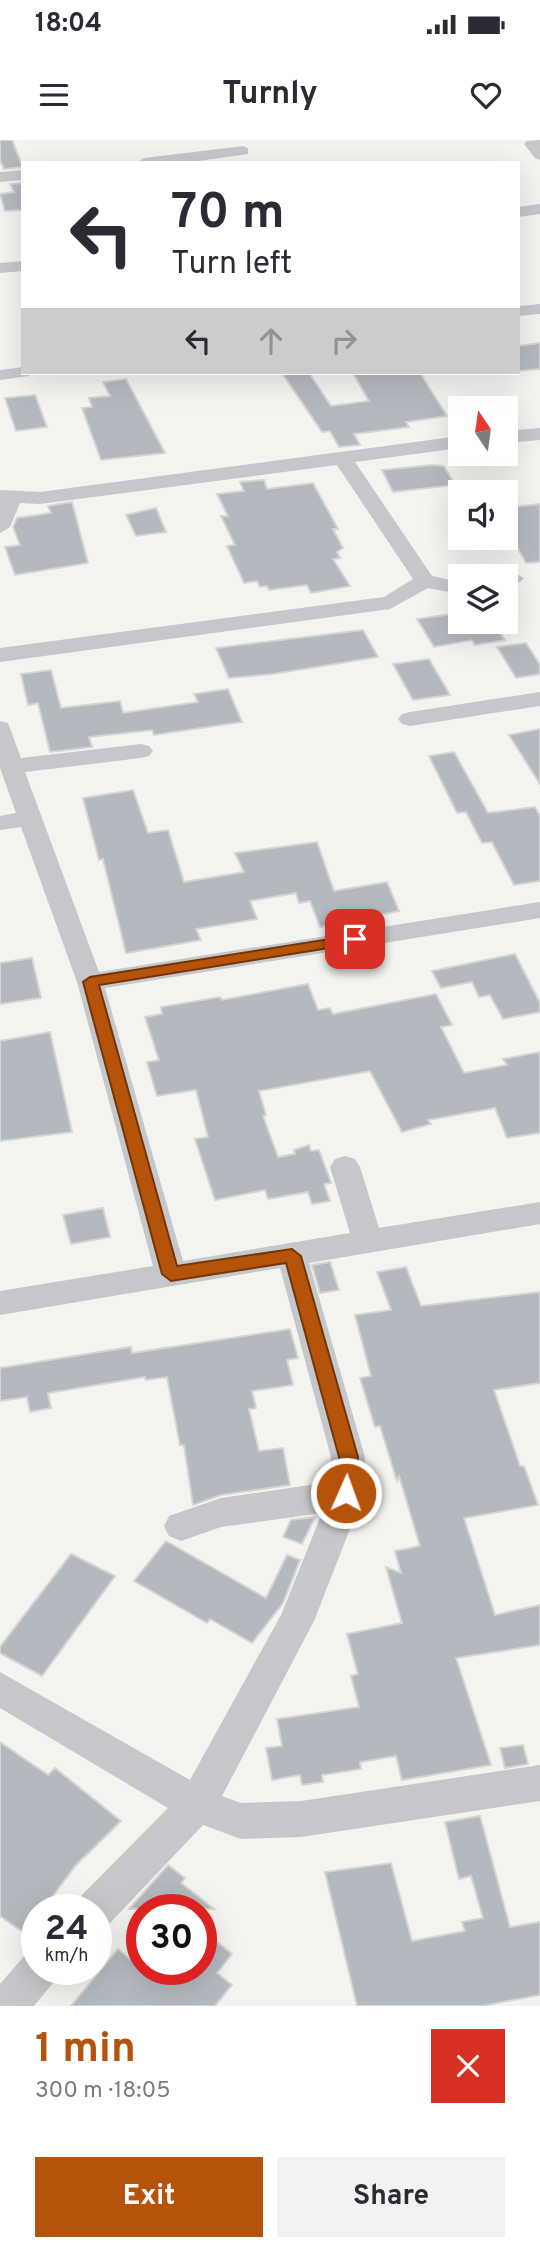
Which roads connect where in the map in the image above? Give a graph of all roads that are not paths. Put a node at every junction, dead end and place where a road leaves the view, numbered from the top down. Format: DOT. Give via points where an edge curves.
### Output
graph roads {
  1 [pos="540,142"];
  2 [pos="243,150"];
  3 [pos="540,155"];
  4 [pos="159,161"];
  5 [pos="21,175"];
  6 [pos="0,177"];
  7 [pos="540,209"];
  8 [pos="520,212"];
  9 [pos="21,266"];
  10 [pos="0,268"];
  11 [pos="540,309"];
  12 [pos="520,311"];
  13 [pos="21,372"];
  14 [pos="0,374"];
  15 [pos="540,434"];
  16 [pos="518,436"];
  17 [pos="448,444"];
  18 [pos="342,458"];
  19 [pos="6,497"];
  20 [pos="0,527"];
  21 [pos="425,581"];
  22 [pos="448,586"];
  23 [pos="0,655"];
  24 [pos="540,699"];
  25 [pos="410,719"];
  26 [pos="0,728"];
  27 [pos="141,751"];
  28 [pos="12,766"];
  29 [pos="30,818"];
  30 [pos="0,823"];
  31 [pos="540,910"];
  32 [pos="90,982"];
  33 [pos="345,1167"];
  34 [pos="540,1213"];
  35 [pos="369,1243"];
  36 [pos="292,1256"];
  37 [pos="171,1274"];
  38 [pos="0,1303"];
  39 [pos="346,1493"];
  40 [pos="181,1526"];
  41 [pos="0,1689"];
  42 [pos="540,1783"];
  43 [pos="197,1805"];
  44 [pos="111,1894"];
  45 [pos="26,1985"];
  46 [pos="8,2006"];
  1 -- 3 [label="street" via="532,144"];
  2 -- 4 [label="street"];
  5 -- 6 [label="street"];
  7 -- 8 [label="street"];
  9 -- 10 [label="street"];
  11 -- 12 [label="street"];
  13 -- 14 [label="street"];
  15 -- 16 [label="street"];
  17 -- 18 [label="street"];
  18 -- 19 [label="street" via="40,498"];
  18 -- 21 [label="street"];
  19 -- 20 [label="street"];
  21 -- 22 [label="street"];
  21 -- 23 [label="street" via="390,603"];
  24 -- 25 [label="street"];
  26 -- 28 [label="street"];
  27 -- 28 [label="street"];
  28 -- 29 [label="street"];
  29 -- 30 [label="street"];
  29 -- 32 [label="street"];
  31 -- 32 [label="street"];
  32 -- 37 [label="street"];
  33 -- 35 [label="street"];
  34 -- 35 [label="street"];
  35 -- 36 [label="street"];
  36 -- 37 [label="street"];
  36 -- 39 [label="street" via="348,1457"];
  37 -- 38 [label="street"];
  39 -- 40 [label="street" via="220,1511"];
  39 -- 43 [label="street" via="296,1621"];
  41 -- 43 [label="street"];
  42 -- 43 [label="street" via="271,1821 241,1821"];
  43 -- 44 [label="street"];
  45 -- 46 [label="street"];
}
